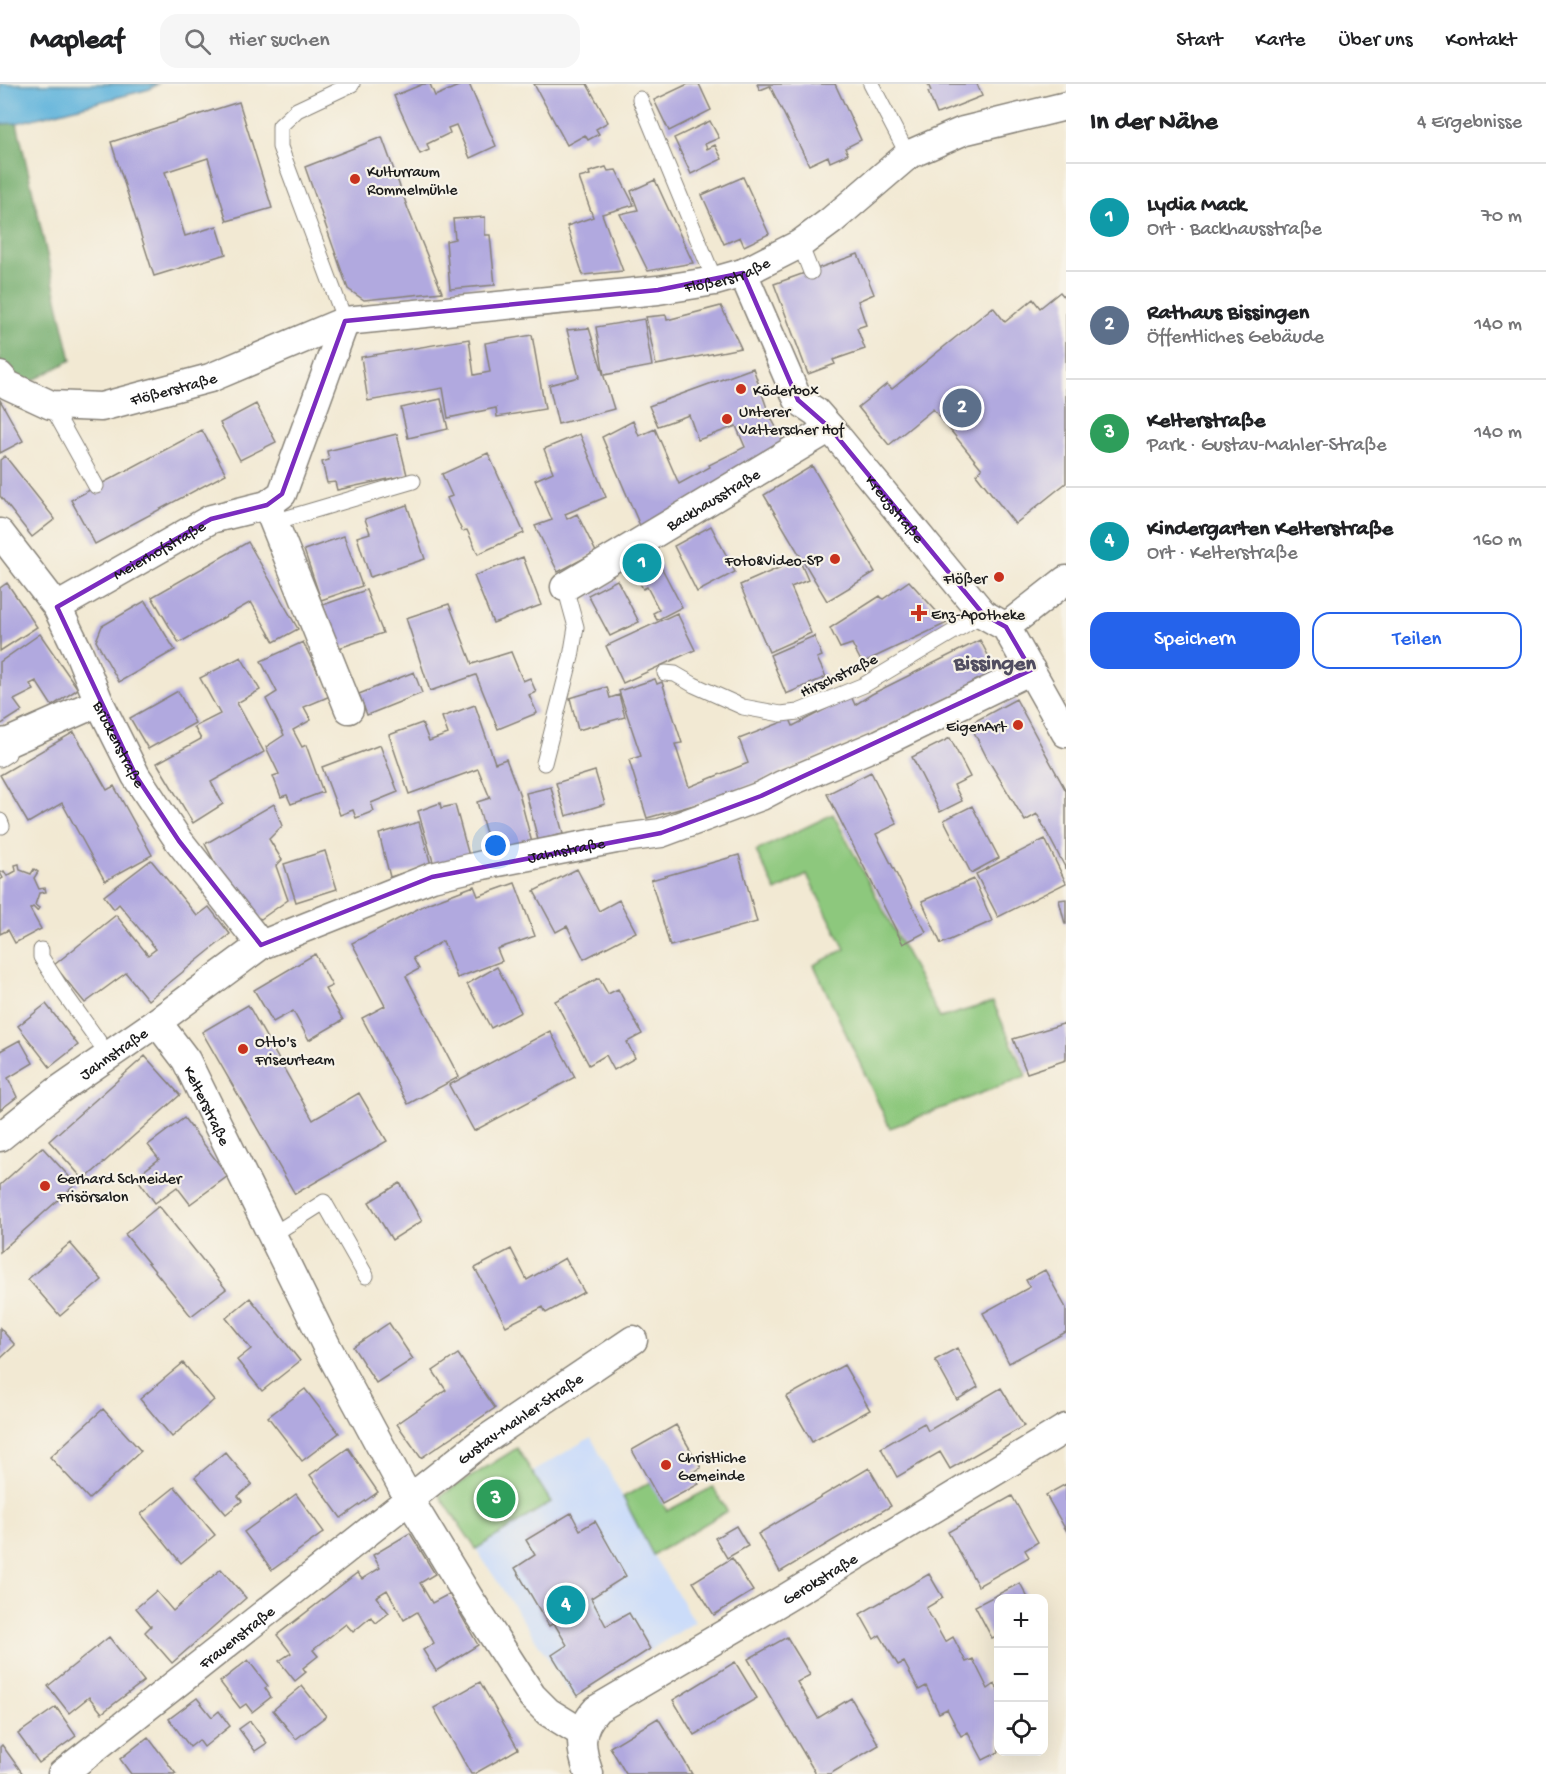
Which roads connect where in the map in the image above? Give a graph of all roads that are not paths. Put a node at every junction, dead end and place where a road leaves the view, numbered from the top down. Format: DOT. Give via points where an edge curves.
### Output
graph roads {
  1 [pos="352,84"];
  2 [pos="871,84"];
  3 [pos="640,99"];
  4 [pos="1066,106"];
  5 [pos="908,155"];
  6 [pos="800,244"];
  7 [pos="811,272"];
  8 [pos="743,273"];
  9 [pos="715,281"];
  10 [pos="345,321"];
  11 [pos="0,376"];
  12 [pos="51,405"];
  13 [pos="830,428"];
  14 [pos="413,481"];
  15 [pos="96,486"];
  16 [pos="271,513"];
  17 [pos="0,533"];
  18 [pos="1066,580"];
  19 [pos="565,587"];
  20 [pos="57,607"];
  21 [pos="994,620"];
  22 [pos="1031,670"];
  23 [pos="665,673"];
  24 [pos="99,702"];
  25 [pos="349,709"];
  26 [pos="1066,733"];
  27 [pos="3,748"];
  28 [pos="544,763"];
  29 [pos="261,945"];
  30 [pos="40,950"];
  31 [pos="157,1022"];
  32 [pos="109,1056"];
  33 [pos="0,1137"];
  34 [pos="272,1235"];
  35 [pos="366,1276"];
  36 [pos="633,1340"];
  37 [pos="1066,1428"];
  38 [pos="409,1499"];
  39 [pos="582,1733"];
  40 [pos="62,1774"];
  41 [pos="589,1774"];
  1 -- 10 [label="lane" via="297,110 280,126 280,147"];
  2 -- 5 [label="lane"];
  3 -- 9 [label="lane"];
  4 -- 5 [label="street, Flößerstraße" via="963,131"];
  5 -- 6 [label="street, Flößerstraße"];
  6 -- 7 [label="lane"];
  6 -- 8 [label="street, Flößerstraße"];
  8 -- 9 [label="street, Flößerstraße"];
  8 -- 13 [label="street, Kreuzstraße" via="798,400"];
  9 -- 10 [label="street, Flößerstraße"];
  10 -- 12 [label="street, Flößerstraße" via="210,378 101,407"];
  10 -- 16 [label="street" via="282,494"];
  11 -- 12 [label="street, Flößerstraße" via="8,385"];
  12 -- 15 [label="lane"];
  13 -- 19 [label="street, Backhausstraße"];
  13 -- 21 [label="street, Kreuzstraße"];
  14 -- 16 [label="lane"];
  16 -- 20 [label="street, Meierhofstraße" via="211,519"];
  16 -- 25 [label="street"];
  17 -- 20 [label="street, Brückenstraße"];
  18 -- 21 [label="street"];
  19 -- 28 [label="lane" via="576,627"];
  20 -- 24 [label="street, Brückenstraße"];
  21 -- 22 [label="street, Kreuzstraße"];
  21 -- 23 [label="lane, Hirschstraße" via="864,685 798,712 781,714 743,707 675,674"];
  22 -- 26 [label="street, Kreuzstraße"];
  22 -- 29 [label="street, Jahnstraße" via="761,796 661,833 432,878"];
  24 -- 27 [label="street"];
  24 -- 29 [label="street, Brückenstraße" via="136,776 179,841"];
  29 -- 31 [label="street, Jahnstraße"];
  30 -- 32 [label="lane" via="64,993"];
  31 -- 32 [label="street, Jahnstraße"];
  31 -- 34 [label="street, Kelterstraße" via="186,1060"];
  32 -- 33 [label="street, Jahnstraße"];
  34 -- 35 [label="lane" via="324,1202"];
  34 -- 38 [label="street, Kelterstraße"];
  36 -- 38 [label="street, Gustav-Mahler-Straße" via="479,1444"];
  37 -- 39 [label="street, Gerokstraße" via="597,1709"];
  38 -- 39 [label="street, Kelterstraße" via="532,1696 548,1712"];
  38 -- 40 [label="street, Frauenstraße"];
  39 -- 41 [label="street" via="582,1754"];
}
